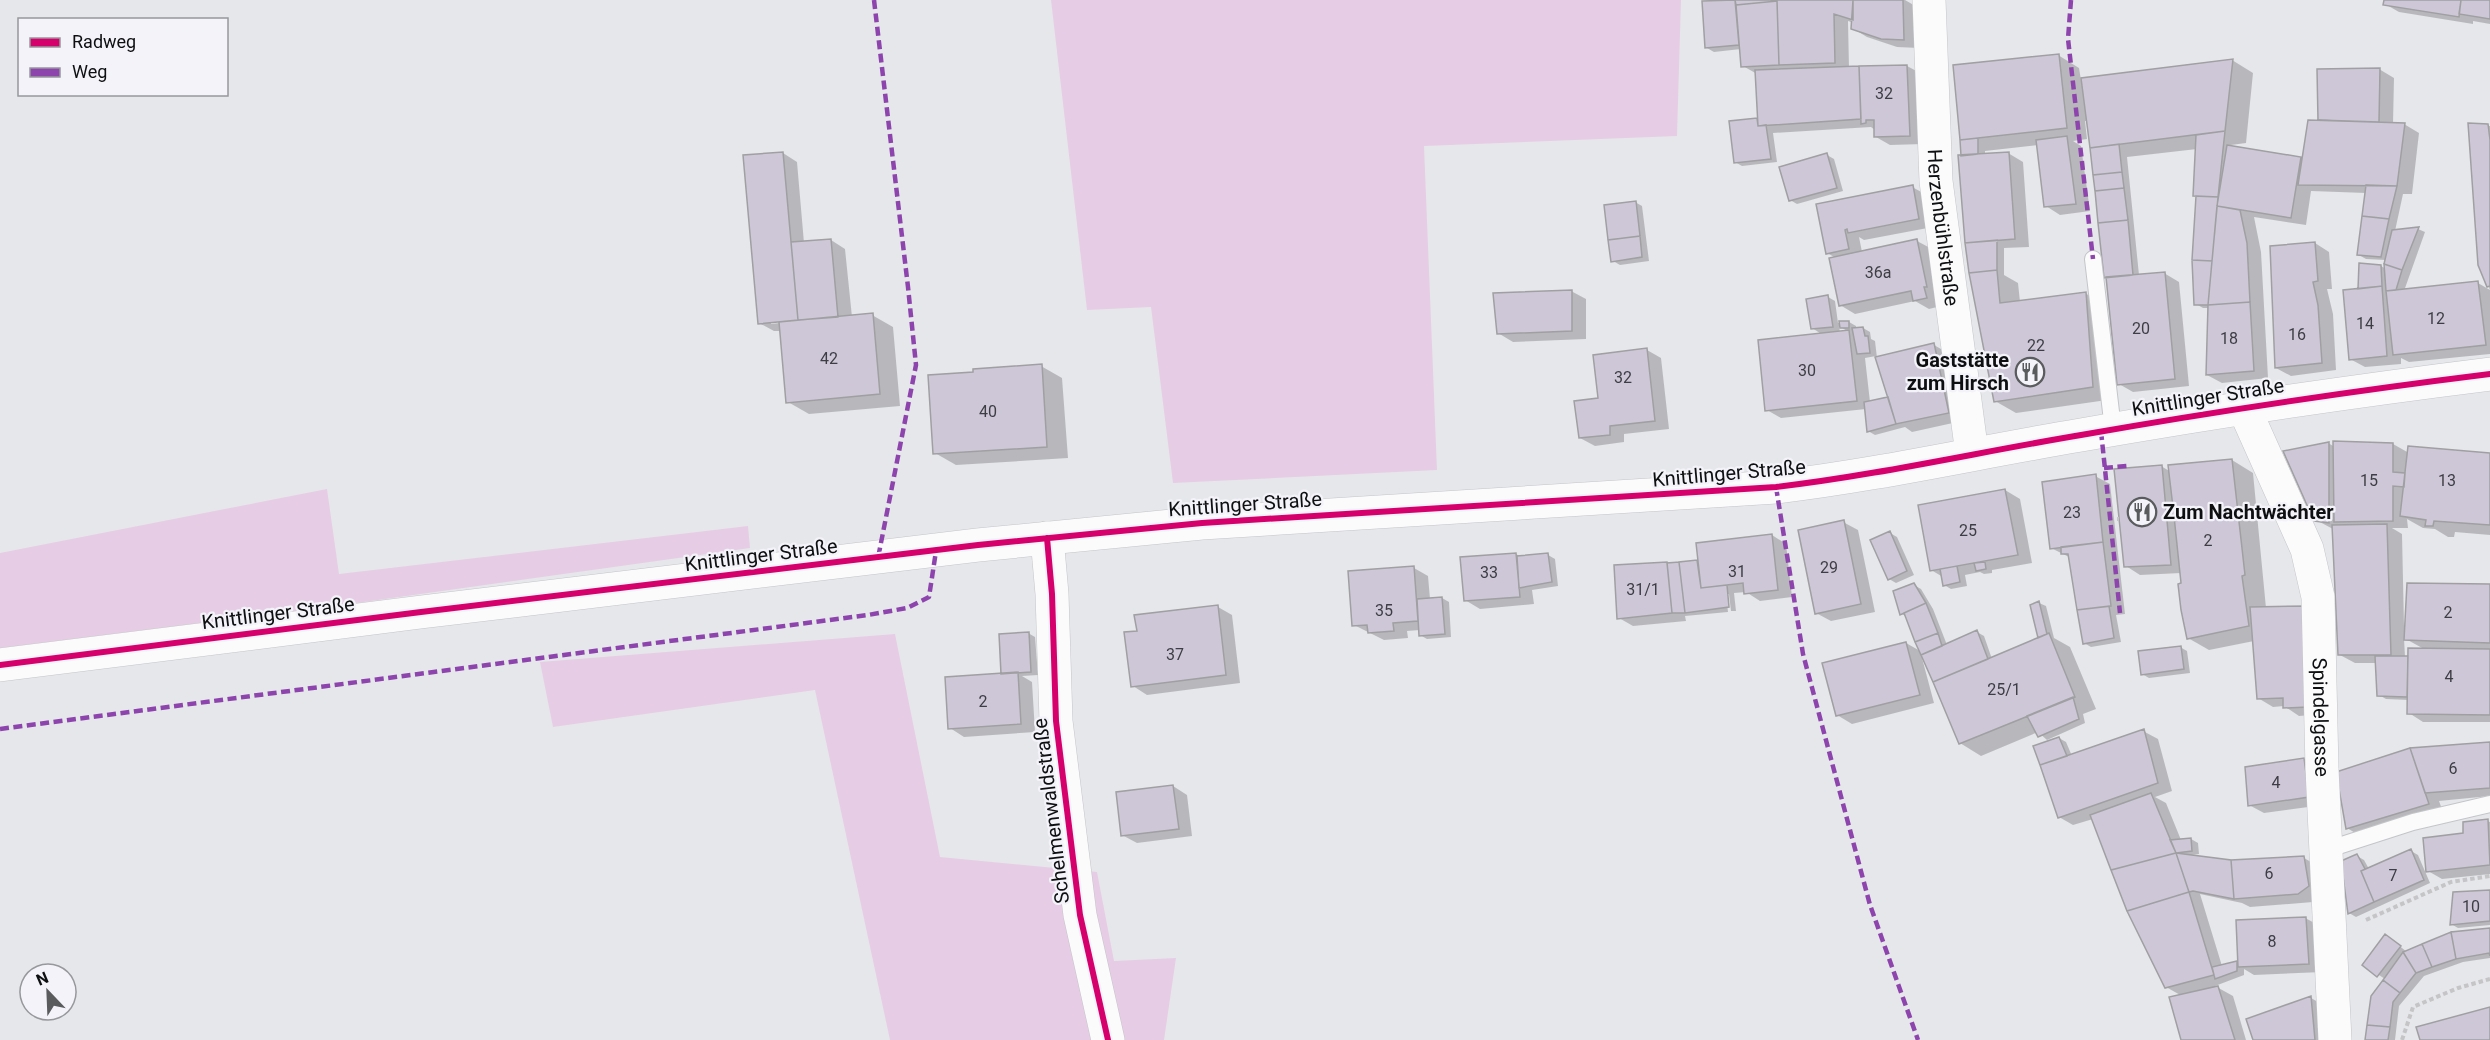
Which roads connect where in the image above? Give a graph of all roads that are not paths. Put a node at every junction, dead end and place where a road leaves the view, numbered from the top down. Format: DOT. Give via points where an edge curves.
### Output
graph roads {
  1 [pos="1929,0"];
  2 [pos="2093,259"];
  3 [pos="2490,374"];
  4 [pos="2244,408"];
  5 [pos="2113,429"];
  6 [pos="1972,454"];
  7 [pos="1047,538"];
  8 [pos="0,665"];
  9 [pos="2490,804"];
  10 [pos="2326,850"];
  11 [pos="1108,1040"];
  12 [pos="2335,1040"];
  1 -- 6 [label="street, Herzenbühlstraße" via="1936,181"];
  2 -- 5 [label="lane"];
  3 -- 4 [label="street, Knittlinger Straße"];
  4 -- 5 [label="street, Knittlinger Straße"];
  4 -- 10 [label="street, Spindelgasse" via="2314,573 2320,620"];
  5 -- 6 [label="street, Knittlinger Straße"];
  6 -- 7 [label="street, Knittlinger Straße" via="1776,487 1202,522"];
  7 -- 8 [label="street, Knittlinger Straße"];
  7 -- 11 [label="street, Schelmenwaldstraße" via="1056,721 1080,915"];
  9 -- 10 [label="lane" via="2413,822"];
  10 -- 12 [label="street, Spindelgasse"];
}
